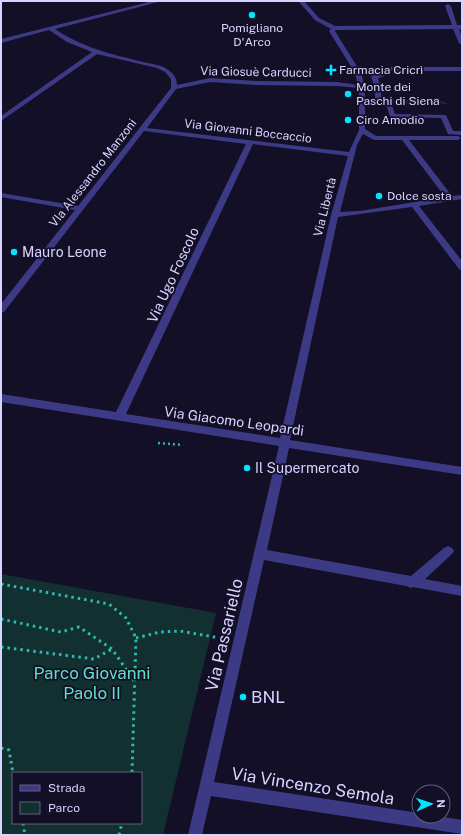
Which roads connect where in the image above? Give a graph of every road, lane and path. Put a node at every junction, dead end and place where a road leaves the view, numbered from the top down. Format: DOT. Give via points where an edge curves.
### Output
graph roads {
  1 [pos="159,1"];
  2 [pos="301,1"];
  3 [pos="448,6"];
  4 [pos="455,27"];
  5 [pos="462,27"];
  6 [pos="334,28"];
  7 [pos="51,29"];
  8 [pos="1,41"];
  9 [pos="462,43"];
  10 [pos="96,52"];
  11 [pos="462,69"];
  12 [pos="362,87"];
  13 [pos="174,88"];
  14 [pos="1,119"];
  15 [pos="142,129"];
  16 [pos="362,130"];
  17 [pos="462,133"];
  18 [pos="404,138"];
  19 [pos="462,138"];
  20 [pos="250,143"];
  21 [pos="351,154"];
  22 [pos="1,195"];
  23 [pos="462,197"];
  24 [pos="450,199"];
  25 [pos="414,204"];
  26 [pos="80,209"];
  27 [pos="335,215"];
  28 [pos="462,267"];
  29 [pos="1,310"];
  30 [pos="1,398"];
  31 [pos="118,417"];
  32 [pos="158,443"];
  33 [pos="284,443"];
  34 [pos="183,445"];
  35 [pos="462,471"];
  36 [pos="448,551"];
  37 [pos="260,554"];
  38 [pos="411,583"];
  39 [pos="1,584"];
  40 [pos="462,591"];
  41 [pos="1,619"];
  42 [pos="136,638"];
  43 [pos="220,638"];
  44 [pos="1,647"];
  45 [pos="112,648"];
  46 [pos="135,682"];
  47 [pos="1,748"];
  48 [pos="13,772"];
  49 [pos="132,772"];
  50 [pos="206,788"];
  51 [pos="23,824"];
  52 [pos="122,824"];
  53 [pos="462,827"];
  54 [pos="26,835"];
  55 [pos="119,835"];
  56 [pos="195,835"];
  1 -- 7 [label="street"];
  2 -- 6 [label="street" via="317,19"];
  3 -- 4 [label="street"];
  4 -- 5 [label="street"];
  4 -- 6 [label="street"];
  4 -- 9 [label="street"];
  6 -- 12 [label="street, Via Libertà" via="332,31 358,74"];
  7 -- 8 [label="street"];
  7 -- 10 [label="street" via="69,41"];
  10 -- 13 [label="street" via="159,67 174,79"];
  10 -- 14 [label="street"];
  11 -- 17 [label="street" via="375,69 382,76 374,76 379,94 378,102 390,106 392,116 444,116 450,133"];
  12 -- 13 [label="street, Via Giosuè Carducci" via="210,80"];
  12 -- 16 [label="street, Via Libertà"];
  13 -- 15 [label="street, VIa Alessandro Manzoni"];
  15 -- 20 [label="street, Via Giovanni Boccaccio"];
  15 -- 26 [label="street, VIa Alessandro Manzoni"];
  16 -- 18 [label="street" via="374,138"];
  16 -- 21 [label="street, Via Libertà"];
  18 -- 19 [label="street"];
  18 -- 24 [label="street"];
  20 -- 21 [label="street, Via Giovanni Boccaccio"];
  20 -- 31 [label="street, Via Ugo Foscolo"];
  21 -- 27 [label="street, Via Libertà"];
  22 -- 26 [label="street"];
  23 -- 24 [label="street"];
  24 -- 25 [label="street"];
  25 -- 27 [label="street"];
  25 -- 28 [label="street"];
  26 -- 29 [label="street, VIa Alessandro Manzoni"];
  27 -- 33 [label="street, Via Libertà"];
  30 -- 31 [label="street, Via Giacomo Leopardi"];
  31 -- 33 [label="street, Via Giacomo Leopardi"];
  32 -- 34 [label="path"];
  33 -- 35 [label="street, Via Giacomo Leopardi"];
  33 -- 37 [label="street, Via Passariello"];
  36 -- 38 [label="street"];
  37 -- 38 [label="street"];
  37 -- 50 [label="street, Via Passariello"];
  38 -- 40 [label="street"];
  39 -- 42 [label="path" via="109,604 121,612 130,623"];
  41 -- 45 [label="path" via="61,632 79,627"];
  42 -- 43 [label="path" via="160,632 180,631"];
  42 -- 46 [label="path"];
  44 -- 45 [label="path" via="94,659"];
  45 -- 46 [label="path"];
  46 -- 49 [label="path"];
  47 -- 48 [label="path" via="9,750"];
  50 -- 53 [label="street, Via Vincenzo Semola"];
  50 -- 56 [label="street, Via Passariello"];
  51 -- 54 [label="path"];
  52 -- 55 [label="path"];
}
